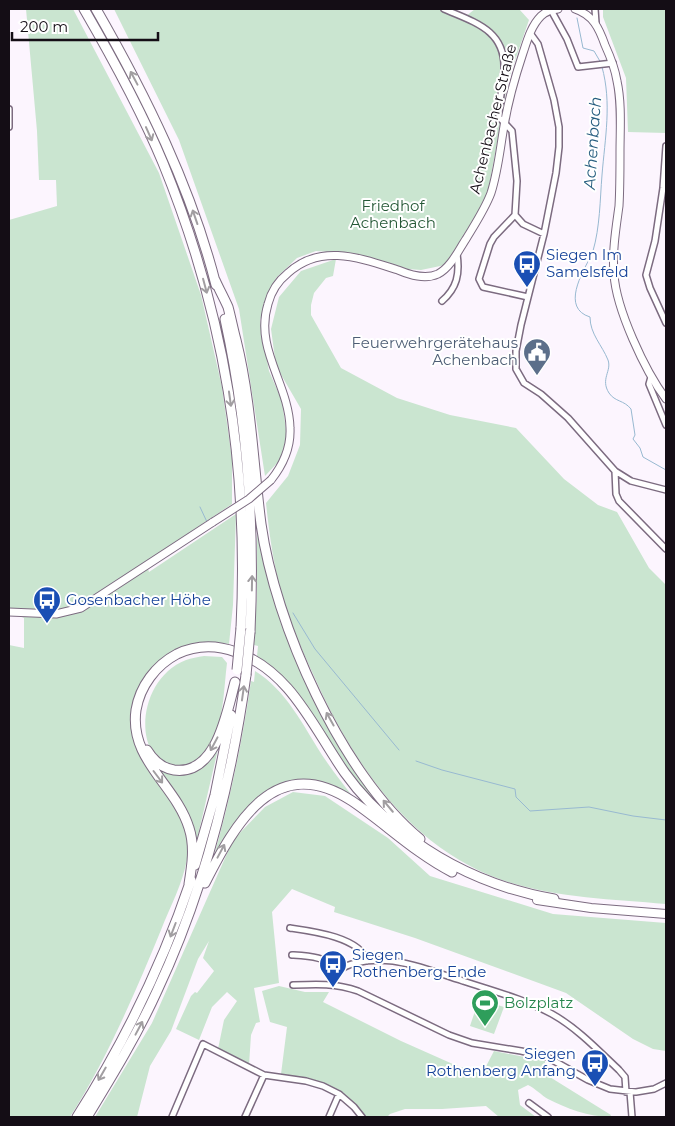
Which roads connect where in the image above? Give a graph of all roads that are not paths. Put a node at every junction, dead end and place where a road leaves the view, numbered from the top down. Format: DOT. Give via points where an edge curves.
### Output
graph roads {
  1 [pos="84,9"];
  2 [pos="96,9"];
  3 [pos="444,9"];
  4 [pos="554,9"];
  5 [pos="575,9"];
  6 [pos="594,9"];
  7 [pos="541,12"];
  8 [pos="596,23"];
  9 [pos="530,33"];
  10 [pos="613,63"];
  11 [pos="9,109"];
  12 [pos="504,124"];
  13 [pos="9,127"];
  14 [pos="666,146"];
  15 [pos="515,215"];
  16 [pos="544,234"];
  17 [pos="457,253"];
  18 [pos="214,280"];
  19 [pos="528,298"];
  20 [pos="442,301"];
  21 [pos="666,323"];
  22 [pos="650,377"];
  23 [pos="666,399"];
  24 [pos="666,426"];
  25 [pos="615,471"];
  26 [pos="666,490"];
  27 [pos="666,549"];
  28 [pos="9,612"];
  29 [pos="235,682"];
  30 [pos="395,835"];
  31 [pos="481,878"];
  32 [pos="189,884"];
  33 [pos="554,899"];
  34 [pos="537,900"];
  35 [pos="666,909"];
  36 [pos="191,910"];
  37 [pos="666,914"];
  38 [pos="290,928"];
  39 [pos="292,955"];
  40 [pos="367,961"];
  41 [pos="339,970"];
  42 [pos="331,984"];
  43 [pos="293,985"];
  44 [pos="264,1075"];
  45 [pos="666,1083"];
  46 [pos="628,1092"];
  47 [pos="339,1094"];
  48 [pos="529,1103"];
  49 [pos="77,1117"];
  50 [pos="87,1117"];
  51 [pos="172,1117"];
  52 [pos="245,1117"];
  53 [pos="329,1117"];
  54 [pos="362,1117"];
  55 [pos="548,1117"];
  56 [pos="632,1117"];
  1 -- 29 [label="highway, one-way, bridge" via="162,162 190,236 212,312 229,391 239,472 243,550"];
  18 -- 2 [label="highway, one-way" via="170,152"];
  3 -- 12 [label="street" via="478,24 498,41 504,68 499,117"];
  4 -- 7 [label="main road, Achenbacher Straße"];
  4 -- 10 [label="street" via="578,67"];
  5 -- 8 [label="main road"];
  6 -- 8 [label="street"];
  7 -- 9 [label="main road, Achenbacher Straße"];
  8 -- 10 [label="main road"];
  9 -- 12 [label="main road, Achenbacher Straße"];
  9 -- 16 [label="street" via="538,44 559,127 556,173"];
  10 -- 22 [label="main road" via="621,121 615,286"];
  11 -- 13 [label="street"];
  12 -- 15 [label="street" via="512,132 517,181"];
  12 -- 17 [label="main road, Achenbacher Straße" via="498,170 490,194"];
  14 -- 21 [label="street" via="655,241 646,275"];
  15 -- 16 [label="street" via="523,224"];
  15 -- 19 [label="street" via="494,237 479,278 483,287"];
  16 -- 19 [label="street"];
  17 -- 20 [label="street" via="457,277 451,293"];
  17 -- 28 [label="main road, Achenbacher Straße, bridge" via="447,267 426,277 341,254 308,260 293,268 281,280 265,314 267,350 290,423 290,438 283,462 271,480 255,494 81,608 56,614"];
  31 -- 18 [label="highway, one-way" via="435,851 394,813 354,761 311,682 291,636 269,567 240,359 228,307"];
  36 -- 18 [label="highway, one-way, bridge" via="225,794 250,632 252,550 249,469 237,381"];
  19 -- 25 [label="street" via="516,350 516,369 524,383 580,429"];
  22 -- 23 [label="main road"];
  22 -- 24 [label="street" via="649,384"];
  25 -- 26 [label="street" via="631,481"];
  25 -- 27 [label="street" via="619,501"];
  29 -- 30 [label="highway, one-way" via="219,736 203,761 191,768 178,770 166,768 153,759 148,753 140,720 144,698 156,678 184,656 212,652 238,657 257,666 283,690 343,778"];
  29 -- 32 [label="highway" via="215,795"];
  30 -- 34 [label="highway" via="417,852 453,872 494,889"];
  36 -- 30 [label="highway, one-way" via="224,844 238,824 256,803 278,790 302,785 332,791 358,805"];
  31 -- 32 [label="highway, one-way" via="427,850 374,806 346,775 296,699 268,669 244,654 207,646 181,653 160,666 145,686 138,701 136,717 136,732 142,750 182,809 190,829 193,850"];
  31 -- 33 [label="highway" via="517,891"];
  32 -- 49 [label="highway, one-way" via="161,959 138,1008"];
  33 -- 35 [label="highway"];
  34 -- 37 [label="highway"];
  50 -- 36 [label="highway, one-way" via="144,1018"];
  38 -- 40 [label="street" via="346,941 361,950"];
  39 -- 41 [label="street" via="330,962"];
  40 -- 41 [label="street"];
  40 -- 46 [label="street" via="394,961 410,965 502,994 551,1014 578,1031 619,1070 625,1077"];
  41 -- 42 [label="street" via="332,977"];
  42 -- 43 [label="street"];
  42 -- 46 [label="street" via="358,991 457,1038 547,1057 596,1084"];
  44 -- 47 [label="street" via="306,1081"];
  44 -- 51 [label="street" via="203,1044"];
  44 -- 52 [label="street"];
  45 -- 46 [label="street" via="645,1091"];
  46 -- 56 [label="street"];
  47 -- 53 [label="street"];
  47 -- 54 [label="street"];
  48 -- 55 [label="street"];
}
